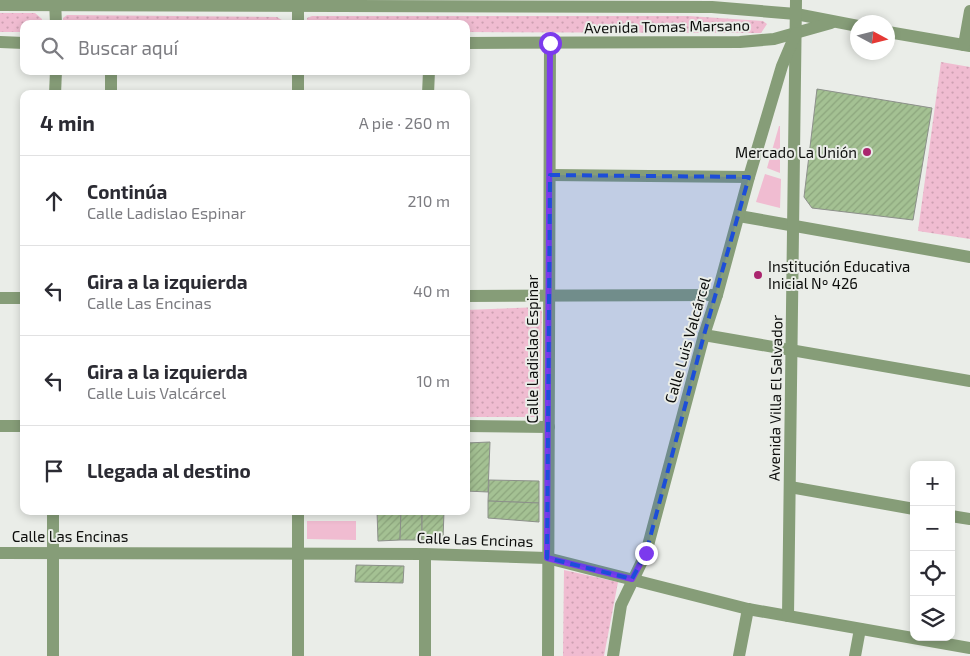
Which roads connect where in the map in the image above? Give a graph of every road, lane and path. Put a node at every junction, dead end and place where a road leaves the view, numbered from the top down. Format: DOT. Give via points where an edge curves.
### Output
graph roads {
  1 [pos="796,0"];
  2 [pos="56,2"];
  3 [pos="298,3"];
  4 [pos="428,3"];
  5 [pos="549,3"];
  6 [pos="0,4"];
  7 [pos="970,11"];
  8 [pos="796,14"];
  9 [pos="56,20"];
  10 [pos="298,20"];
  11 [pos="835,22"];
  12 [pos="850,25"];
  13 [pos="796,33"];
  14 [pos="895,33"];
  15 [pos="0,42"];
  16 [pos="20,42"];
  17 [pos="470,43"];
  18 [pos="550,43"];
  19 [pos="967,46"];
  20 [pos="56,75"];
  21 [pos="111,75"];
  22 [pos="298,75"];
  23 [pos="429,75"];
  24 [pos="56,90"];
  25 [pos="111,90"];
  26 [pos="298,90"];
  27 [pos="428,90"];
  28 [pos="550,175"];
  29 [pos="749,177"];
  30 [pos="739,216"];
  31 [pos="793,225"];
  32 [pos="970,256"];
  33 [pos="717,295"];
  34 [pos="470,296"];
  35 [pos="548,296"];
  36 [pos="0,298"];
  37 [pos="20,298"];
  38 [pos="704,335"];
  39 [pos="792,350"];
  40 [pos="970,382"];
  41 [pos="0,426"];
  42 [pos="20,426"];
  43 [pos="470,426"];
  44 [pos="548,427"];
  45 [pos="790,487"];
  46 [pos="910,508"];
  47 [pos="53,515"];
  48 [pos="298,515"];
  49 [pos="955,517"];
  50 [pos="970,519"];
  51 [pos="53,552"];
  52 [pos="0,553"];
  53 [pos="298,553"];
  54 [pos="425,554"];
  55 [pos="547,558"];
  56 [pos="632,579"];
  57 [pos="748,609"];
  58 [pos="788,616"];
  59 [pos="860,629"];
  60 [pos="970,648"];
  61 [pos="53,656"];
  62 [pos="298,656"];
  63 [pos="425,656"];
  64 [pos="548,656"];
  65 [pos="613,656"];
  66 [pos="739,656"];
  67 [pos="855,656"];
  1 -- 8 [label="street, Avenida Villa El Salvador"];
  2 -- 3 [label="street, Avenida Tomas Marsano"];
  2 -- 6 [label="street, Avenida Tomas Marsano"];
  2 -- 9 [label="street"];
  3 -- 4 [label="street, Avenida Tomas Marsano"];
  3 -- 10 [label="street"];
  4 -- 5 [label="street, Avenida Tomas Marsano"];
  5 -- 8 [label="street, Avenida Tomas Marsano" via="712,7"];
  7 -- 19 [label="street"];
  8 -- 11 [label="street, Avenida Tomas Marsano"];
  8 -- 13 [label="street, Avenida Villa El Salvador"];
  11 -- 12 [label="street, Avenida Tomas Marsano"];
  11 -- 13 [label="street, Avenida Tomas Marsano"];
  13 -- 18 [label="street, Avenida Tomas Marsano" via="740,42"];
  13 -- 29 [label="street, Calle Luis Valcárcel" via="782,66"];
  13 -- 31 [label="street, Avenida Villa El Salvador"];
  14 -- 19 [label="street"];
  15 -- 16 [label="street"];
  17 -- 18 [label="street, Avenida Tomas Marsano"];
  18 -- 28 [label="street, Calle Ladislao Espinar"];
  20 -- 24 [label="street"];
  21 -- 25 [label="street"];
  22 -- 26 [label="street"];
  23 -- 27 [label="street"];
  28 -- 29 [label="street"];
  28 -- 35 [label="street, Calle Ladislao Espinar"];
  29 -- 30 [label="street, Calle Luis Valcárcel"];
  30 -- 31 [label="street"];
  30 -- 33 [label="street, Calle Luis Valcárcel"];
  31 -- 32 [label="street"];
  31 -- 39 [label="street, Avenida Villa El Salvador"];
  33 -- 35 [label="street"];
  33 -- 38 [label="street, Calle Luis Valcárcel"];
  34 -- 35 [label="street"];
  35 -- 44 [label="street, Calle Ladislao Espinar"];
  36 -- 37 [label="street"];
  38 -- 39 [label="street"];
  38 -- 56 [label="street, Calle Luis Valcárcel" via="646,553"];
  39 -- 40 [label="street"];
  39 -- 45 [label="street, Avenida Villa El Salvador"];
  41 -- 42 [label="street"];
  43 -- 44 [label="street"];
  44 -- 55 [label="street, Calle Ladislao Espinar"];
  45 -- 46 [label="street"];
  45 -- 58 [label="street, Avenida Villa El Salvador"];
  47 -- 51 [label="street"];
  48 -- 53 [label="street"];
  49 -- 50 [label="street"];
  51 -- 52 [label="street, Calle Las Encinas"];
  51 -- 53 [label="street, Calle Las Encinas"];
  51 -- 61 [label="street"];
  53 -- 54 [label="street, Calle Las Encinas"];
  53 -- 62 [label="street"];
  54 -- 55 [label="street, Calle Las Encinas"];
  54 -- 63 [label="street"];
  55 -- 56 [label="street, Calle Las Encinas"];
  55 -- 64 [label="street, Calle Ladislao Espinar"];
  56 -- 57 [label="street, Calle Las Encinas"];
  56 -- 65 [label="street, Calle Luis Valcárcel" via="621,605"];
  57 -- 58 [label="street, Calle Las Encinas"];
  57 -- 66 [label="street"];
  58 -- 59 [label="street, Calle Las Encinas"];
  59 -- 60 [label="street, Calle Las Encinas"];
  59 -- 67 [label="street"];
}
